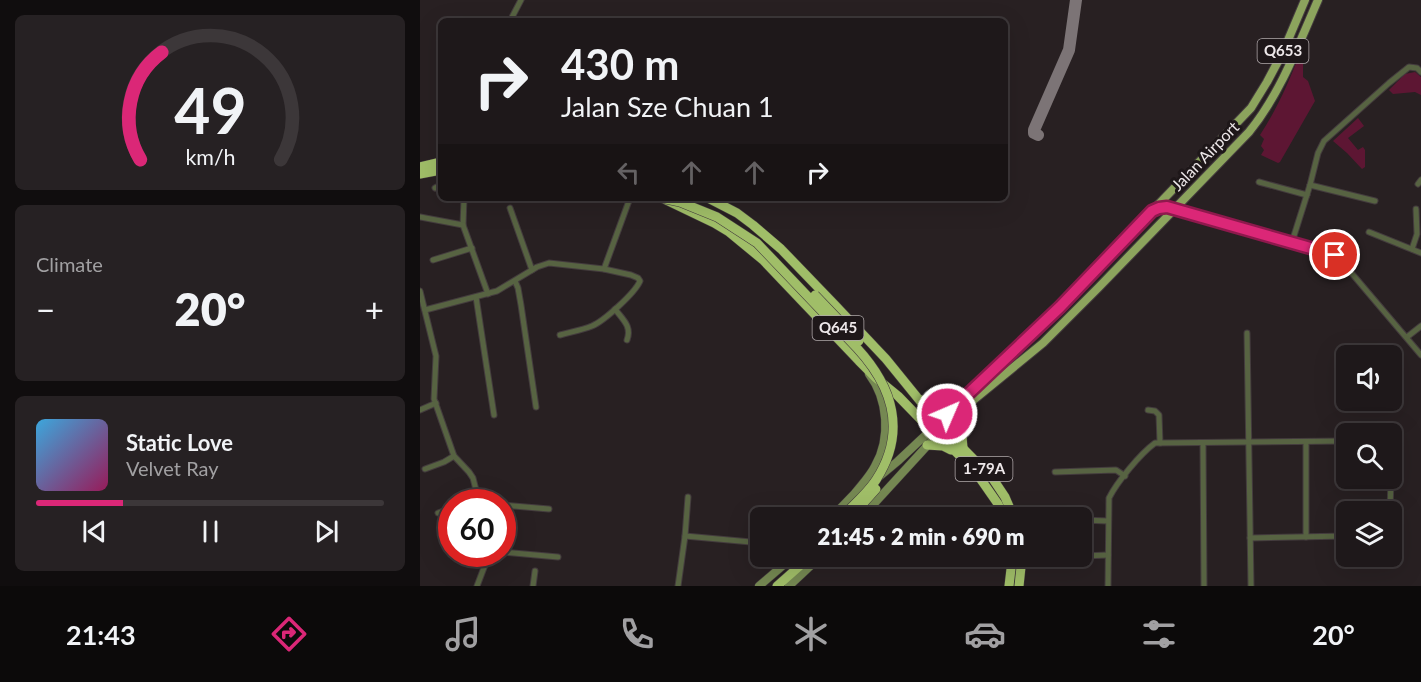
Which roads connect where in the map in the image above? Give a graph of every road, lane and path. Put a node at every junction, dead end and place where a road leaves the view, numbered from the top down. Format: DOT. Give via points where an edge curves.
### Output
graph roads {
  1 [pos="521,0"];
  2 [pos="1305,0"];
  3 [pos="1318,0"];
  4 [pos="512,18"];
  5 [pos="1421,72"];
  6 [pos="438,163"];
  7 [pos="420,167"];
  8 [pos="438,171"];
  9 [pos="420,174"];
  10 [pos="1259,182"];
  11 [pos="1310,185"];
  12 [pos="1307,195"];
  13 [pos="464,201"];
  14 [pos="629,201"];
  15 [pos="667,201"];
  16 [pos="675,201"];
  17 [pos="696,201"];
  18 [pos="714,201"];
  19 [pos="1375,201"];
  20 [pos="510,208"];
  21 [pos="1416,209"];
  22 [pos="1174,210"];
  23 [pos="1152,211"];
  24 [pos="420,217"];
  25 [pos="462,225"];
  26 [pos="1369,232"];
  27 [pos="1292,242"];
  28 [pos="472,248"];
  29 [pos="1412,249"];
  30 [pos="1421,253"];
  31 [pos="433,260"];
  32 [pos="604,269"];
  33 [pos="532,270"];
  34 [pos="514,281"];
  35 [pos="420,291"];
  36 [pos="488,294"];
  37 [pos="476,297"];
  38 [pos="615,309"];
  39 [pos="425,310"];
  40 [pos="1421,326"];
  41 [pos="1248,333"];
  42 [pos="560,335"];
  43 [pos="1407,338"];
  44 [pos="627,340"];
  45 [pos="1421,355"];
  46 [pos="859,361"];
  47 [pos="918,398"];
  48 [pos="436,404"];
  49 [pos="960,406"];
  50 [pos="536,407"];
  51 [pos="420,410"];
  52 [pos="1148,410"];
  53 [pos="494,416"];
  54 [pos="937,429"];
  55 [pos="1336,441"];
  56 [pos="1306,442"];
  57 [pos="1160,443"];
  58 [pos="1203,443"];
  59 [pos="1250,443"];
  60 [pos="927,445"];
  61 [pos="959,450"];
  62 [pos="454,456"];
  63 [pos="425,469"];
  64 [pos="1055,472"];
  65 [pos="1125,476"];
  66 [pos="476,489"];
  67 [pos="856,492"];
  68 [pos="688,496"];
  69 [pos="516,506"];
  70 [pos="842,507"];
  71 [pos="852,507"];
  72 [pos="861,507"];
  73 [pos="871,507"];
  74 [pos="999,507"];
  75 [pos="1010,507"];
  76 [pos="549,509"];
  77 [pos="1092,520"];
  78 [pos="1108,521"];
  79 [pos="685,536"];
  80 [pos="1336,536"];
  81 [pos="1306,537"];
  82 [pos="1250,538"];
  83 [pos="750,542"];
  84 [pos="516,553"];
  85 [pos="1108,555"];
  86 [pos="1092,556"];
  87 [pos="558,557"];
  88 [pos="484,567"];
  89 [pos="781,567"];
  90 [pos="790,567"];
  91 [pos="799,567"];
  92 [pos="809,567"];
  93 [pos="1010,567"];
  94 [pos="1022,567"];
  95 [pos="535,571"];
  96 [pos="477,586"];
  97 [pos="533,586"];
  98 [pos="678,586"];
  99 [pos="759,586"];
  100 [pos="768,586"];
  101 [pos="777,586"];
  102 [pos="789,586"];
  103 [pos="1009,586"];
  104 [pos="1019,586"];
  105 [pos="1108,586"];
  106 [pos="1204,586"];
  107 [pos="1251,586"];
  1 -- 4 [label="street"];
  2 -- 23 [label="main road, Jalan Airport / Q653" via="1251,108"];
  3 -- 22 [label="main road, Jalan Airport / Q653" via="1269,106"];
  5 -- 11 [label="street" via="1409,67 1324,141"];
  6 -- 7 [label="highway"];
  8 -- 9 [label="highway"];
  10 -- 12 [label="street"];
  11 -- 12 [label="street"];
  11 -- 19 [label="street"];
  12 -- 27 [label="street"];
  13 -- 25 [label="street"];
  14 -- 32 [label="street"];
  15 -- 46 [label="highway" via="714,223 746,245"];
  16 -- 71 [label="highway, Q645, bridge" via="717,217 757,243 858,348 881,378 892,412 889,451 875,481"];
  17 -- 72 [label="highway, Q645, bridge" via="737,222 773,250 881,368 896,403 896,444 881,482"];
  18 -- 47 [label="highway" via="753,225 781,249"];
  20 -- 33 [label="street"];
  21 -- 29 [label="street" via="1417,234"];
  22 -- 23 [label="main road" via="1163,207"];
  22 -- 27 [label="street"];
  22 -- 49 [label="main road, Jalan Airport / Q653" via="1043,343"];
  23 -- 49 [label="main road, Jalan Airport / Q653"];
  24 -- 25 [label="street"];
  25 -- 28 [label="street"];
  26 -- 29 [label="street"];
  27 -- 43 [label="street" via="1338,257"];
  28 -- 31 [label="street"];
  28 -- 36 [label="street"];
  29 -- 30 [label="street"];
  32 -- 33 [label="street" via="549,263"];
  32 -- 38 [label="street" via="635,276 640,281"];
  33 -- 34 [label="street"];
  34 -- 36 [label="street"];
  34 -- 50 [label="street"];
  35 -- 39 [label="street"];
  36 -- 37 [label="street"];
  37 -- 39 [label="street"];
  37 -- 53 [label="street"];
  38 -- 42 [label="street" via="591,327"];
  38 -- 44 [label="street" via="630,332"];
  39 -- 48 [label="street" via="436,356"];
  40 -- 43 [label="street"];
  41 -- 59 [label="street"];
  43 -- 45 [label="street"];
  46 -- 54 [label="highway"];
  46 -- 67 [label="main road" via="880,394 885,431 880,458"];
  47 -- 49 [label="highway" via="932,406"];
  47 -- 54 [label="highway"];
  48 -- 51 [label="street"];
  48 -- 62 [label="street"];
  49 -- 54 [label="main road, Jalan Airport / Q653"];
  49 -- 61 [label="highway"];
  52 -- 57 [label="street" via="1159,415"];
  54 -- 60 [label="main road"];
  54 -- 61 [label="highway, 1-79A"];
  54 -- 67 [label="main road"];
  55 -- 56 [label="street"];
  56 -- 59 [label="street"];
  56 -- 81 [label="street"];
  57 -- 58 [label="street"];
  57 -- 65 [label="street" via="1152,445"];
  58 -- 59 [label="street"];
  58 -- 106 [label="street"];
  59 -- 82 [label="street"];
  60 -- 61 [label="highway"];
  60 -- 73 [label="main road"];
  61 -- 74 [label="highway"];
  61 -- 75 [label="highway, 1-79A" via="993,479"];
  62 -- 63 [label="street"];
  62 -- 66 [label="street" via="473,478"];
  64 -- 65 [label="street" via="1116,470"];
  65 -- 78 [label="street" via="1109,498"];
  67 -- 70 [label="main road"];
  68 -- 79 [label="street"];
  69 -- 76 [label="street"];
  77 -- 78 [label="street"];
  78 -- 85 [label="street"];
  79 -- 83 [label="street"];
  79 -- 98 [label="street"];
  80 -- 81 [label="street"];
  81 -- 82 [label="street"];
  82 -- 107 [label="street"];
  84 -- 87 [label="street"];
  85 -- 86 [label="street"];
  85 -- 105 [label="street"];
  88 -- 96 [label="street"];
  89 -- 99 [label="main road"];
  90 -- 100 [label="highway"];
  91 -- 101 [label="highway"];
  92 -- 102 [label="main road"];
  93 -- 103 [label="highway"];
  94 -- 104 [label="highway"];
  95 -- 97 [label="street"];
}
